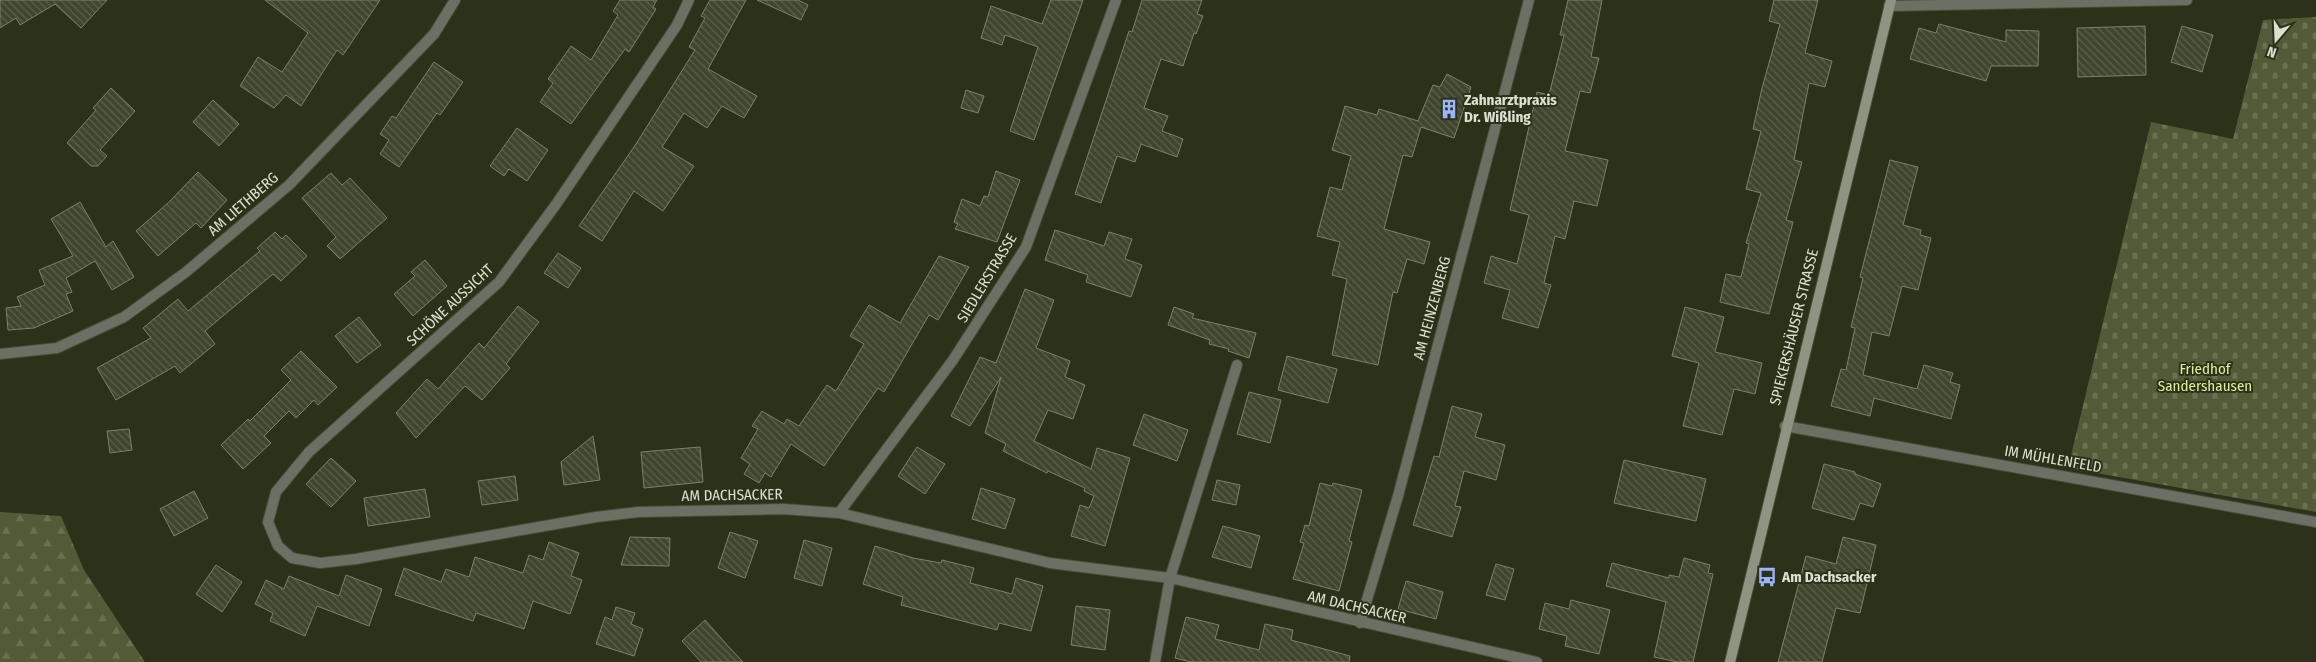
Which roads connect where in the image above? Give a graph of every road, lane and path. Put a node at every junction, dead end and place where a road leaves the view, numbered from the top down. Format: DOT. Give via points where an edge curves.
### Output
graph roads {
  1 [pos="455,0"];
  2 [pos="689,0"];
  3 [pos="1116,0"];
  4 [pos="1529,0"];
  5 [pos="2187,0"];
  6 [pos="1890,3"];
  7 [pos="0,354"];
  8 [pos="1237,365"];
  9 [pos="1785,426"];
  10 [pos="839,513"];
  11 [pos="2316,522"];
  12 [pos="292,558"];
  13 [pos="1170,578"];
  14 [pos="1360,623"];
  15 [pos="1155,662"];
  16 [pos="1537,662"];
  17 [pos="1730,662"];
  1 -- 7 [label="street, AM LIETHBERG" via="434,34 289,184 186,272 124,317 57,348"];
  2 -- 12 [label="street, SCHÖNE AUSSICHT" via="666,41 557,203 499,282 309,452 276,492 268,522 278,546"];
  3 -- 10 [label="street, SIEDLERSTRASSE" via="1026,247 953,360"];
  4 -- 14 [label="street, AM HEINZENBERG" via="1398,496"];
  5 -- 6 [label="street"];
  6 -- 9 [label="street, SPIEKERSHÄUSER STRASSE"];
  8 -- 13 [label="street"];
  9 -- 11 [label="street, IM MÜHLENFELD"];
  9 -- 17 [label="street, SPIEKERSHÄUSER STRASSE"];
  10 -- 12 [label="street, AM DACHSACKER" via="783,509 638,512 596,516 356,559 320,563"];
  10 -- 13 [label="street, AM DACHSACKER" via="1050,563"];
  13 -- 14 [label="street, AM DACHSACKER"];
  13 -- 15 [label="street"];
  14 -- 16 [label="street, AM DACHSACKER"];
}
